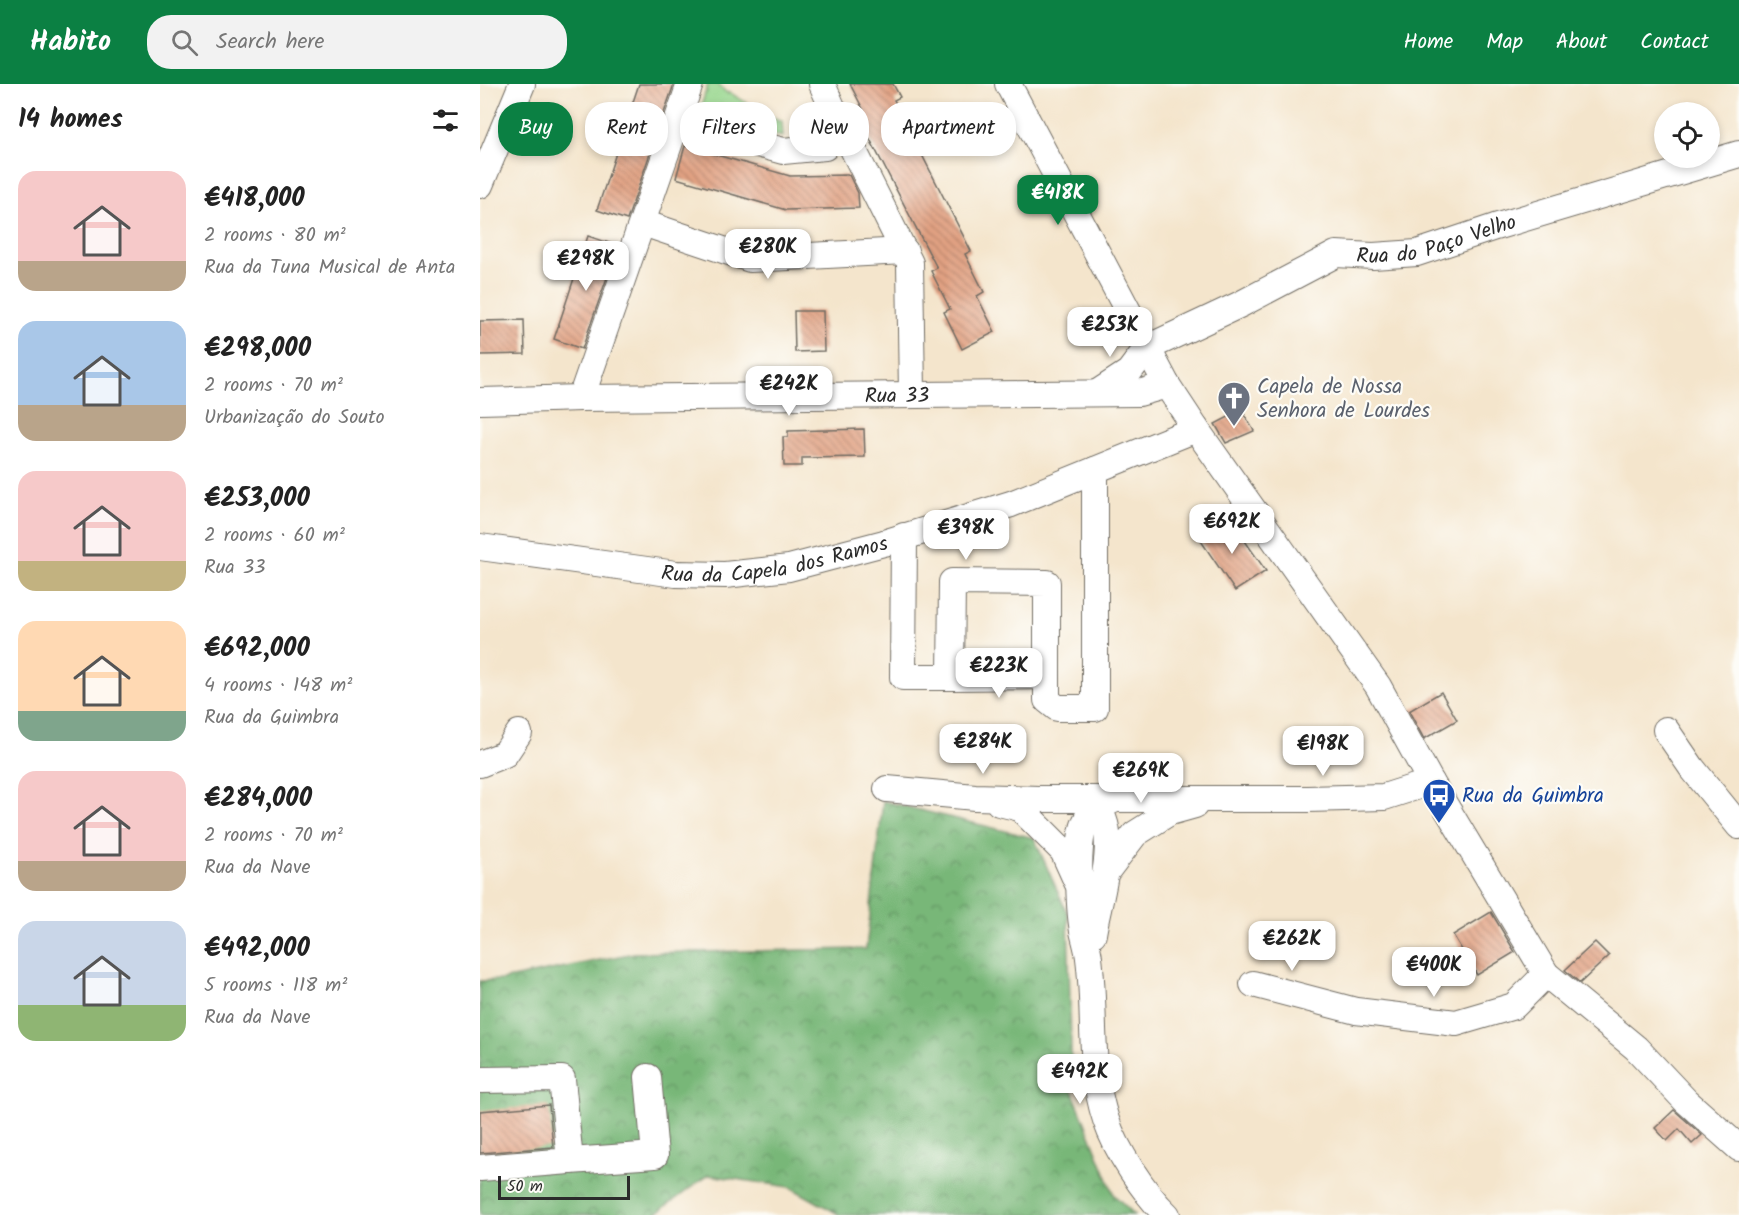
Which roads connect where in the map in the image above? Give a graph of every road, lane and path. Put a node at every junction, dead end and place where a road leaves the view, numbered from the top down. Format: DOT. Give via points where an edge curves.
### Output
graph roads {
  1 [pos="522,84"];
  2 [pos="690,84"];
  3 [pos="822,84"];
  4 [pos="1008,84"];
  5 [pos="677,122"];
  6 [pos="789,150"];
  7 [pos="1739,154"];
  8 [pos="480,185"];
  9 [pos="643,223"];
  10 [pos="905,250"];
  11 [pos="1147,348"];
  12 [pos="1167,385"];
  13 [pos="1097,393"];
  14 [pos="912,394"];
  15 [pos="581,398"];
  16 [pos="480,401"];
  17 [pos="1196,429"];
  18 [pos="1095,470"];
  19 [pos="904,536"];
  20 [pos="480,547"];
  21 [pos="1047,676"];
  22 [pos="951,677"];
  23 [pos="1666,730"];
  24 [pos="519,733"];
  25 [pos="480,764"];
  26 [pos="1431,782"];
  27 [pos="887,789"];
  28 [pos="975,797"];
  29 [pos="1218,799"];
  30 [pos="1096,802"];
  31 [pos="1739,826"];
  32 [pos="1106,872"];
  33 [pos="1081,900"];
  34 [pos="1089,958"];
  35 [pos="1546,974"];
  36 [pos="1253,984"];
  37 [pos="648,1077"];
  38 [pos="480,1080"];
  39 [pos="1739,1148"];
  40 [pos="570,1161"];
  41 [pos="480,1168"];
  42 [pos="1167,1215"];
  1 -- 8 [label="street"];
  2 -- 5 [label="street"];
  3 -- 10 [label="street"];
  4 -- 11 [label="street"];
  5 -- 6 [label="street"];
  5 -- 9 [label="street"];
  7 -- 11 [label="street, Rua do Paço Velho" via="1418,253 1336,254"];
  9 -- 10 [label="street" via="750,259"];
  9 -- 15 [label="street"];
  10 -- 14 [label="street" via="910,263"];
  11 -- 12 [label="street"];
  11 -- 13 [label="street" via="1129,372"];
  12 -- 13 [label="street, Rua 33" via="1139,393"];
  12 -- 17 [label="street"];
  13 -- 14 [label="street, Rua 33"];
  14 -- 15 [label="street, Rua 33"];
  15 -- 16 [label="street, Rua 33"];
  17 -- 18 [label="street, Rua da Capela dos Ramos"];
  17 -- 26 [label="street" via="1378,686"];
  18 -- 19 [label="street, Rua da Capela dos Ramos" via="1011,504"];
  18 -- 21 [label="street" via="1095,708 1057,708 1047,700"];
  19 -- 20 [label="street, Rua da Capela dos Ramos" via="789,568 725,574 676,574"];
  19 -- 22 [label="street" via="903,677"];
  21 -- 22 [label="street"];
  21 -- 22 [label="street" via="1047,583 952,582"];
  23 -- 31 [label="street"];
  24 -- 25 [label="street" via="505,754"];
  26 -- 29 [label="street" via="1384,797"];
  26 -- 35 [label="street"];
  27 -- 28 [label="street"];
  28 -- 30 [label="street"];
  28 -- 33 [label="street" via="1020,808 1063,851"];
  29 -- 30 [label="street"];
  29 -- 32 [label="street" via="1170,812 1135,834"];
  30 -- 32 [label="street" via="1107,832"];
  30 -- 33 [label="street" via="1082,834"];
  32 -- 34 [label="street"];
  33 -- 34 [label="street"];
  34 -- 42 [label="street" via="1095,1075 1106,1121 1124,1159"];
  35 -- 36 [label="street" via="1514,1006 1456,1023 1356,1011"];
  35 -- 39 [label="street" via="1636,1048 1686,1101"];
  37 -- 40 [label="street" via="655,1155"];
  38 -- 40 [label="street" via="562,1079"];
  40 -- 41 [label="street"];
}
